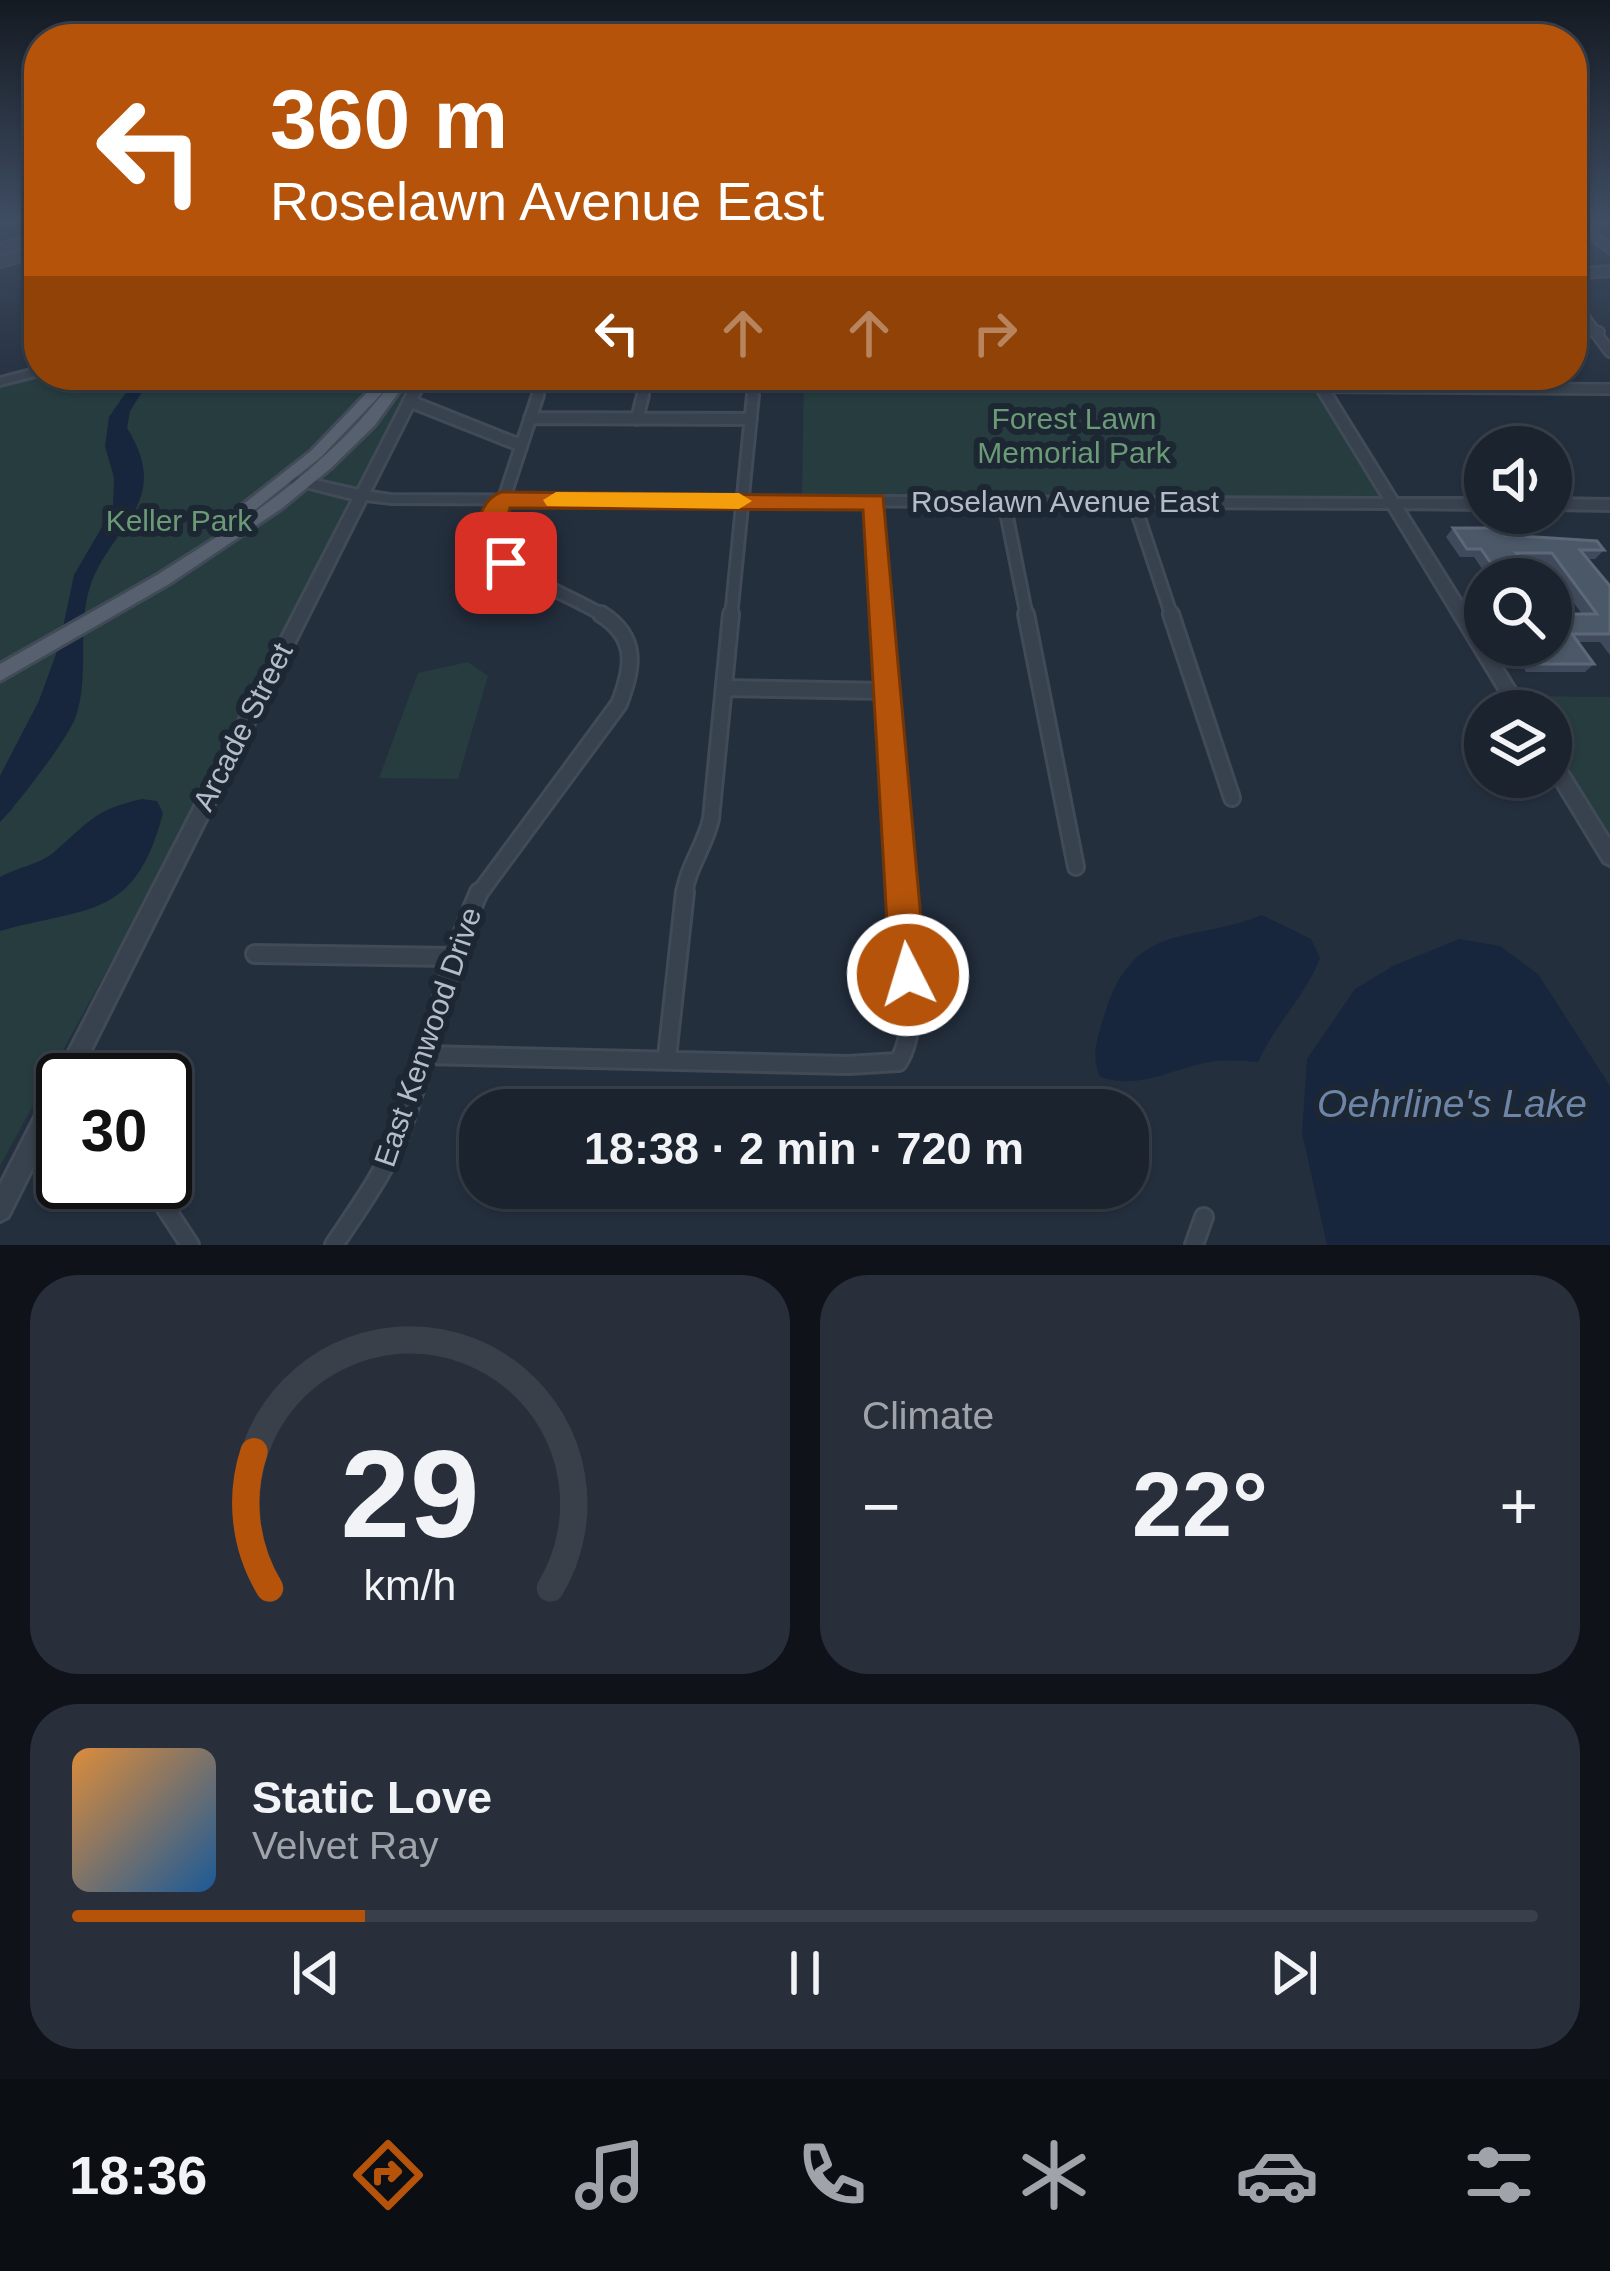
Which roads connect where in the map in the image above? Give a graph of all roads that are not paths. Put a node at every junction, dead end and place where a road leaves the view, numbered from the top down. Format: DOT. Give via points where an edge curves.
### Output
graph roads {
  1 [pos="1587,318"];
  2 [pos="1587,331"];
  3 [pos="1599,332"];
  4 [pos="1610,352"];
  5 [pos="378,390"];
  6 [pos="393,390"];
  7 [pos="415,390"];
  8 [pos="540,390"];
  9 [pos="644,390"];
  10 [pos="754,390"];
  11 [pos="1323,390"];
  12 [pos="409,400"];
  13 [pos="530,418"];
  14 [pos="637,419"];
  15 [pos="751,419"];
  16 [pos="520,446"];
  17 [pos="295,481"];
  18 [pos="360,496"];
  19 [pos="501,500"];
  20 [pos="742,501"];
  21 [pos="875,502"];
  22 [pos="1004,502"];
  23 [pos="1134,502"];
  24 [pos="1393,504"];
  25 [pos="1464,504"];
  26 [pos="1572,504"];
  27 [pos="1610,505"];
  28 [pos="25,653"];
  29 [pos="0,663"];
  30 [pos="0,673"];
  31 [pos="724,688"];
  32 [pos="1508,690"];
  33 [pos="885,691"];
  34 [pos="1572,794"];
  35 [pos="1232,798"];
  36 [pos="1610,856"];
  37 [pos="1076,867"];
  38 [pos="255,954"];
  39 [pos="451,957"];
  40 [pos="79,1053"];
  41 [pos="424,1055"];
  42 [pos="667,1057"];
  43 [pos="36,1138"];
  44 [pos="0,1209"];
  45 [pos="166,1209"];
  46 [pos="1204,1217"];
  47 [pos="190,1245"];
  48 [pos="334,1245"];
  49 [pos="1194,1245"];
  1 -- 3 [label="street"];
  2 -- 3 [label="street"];
  3 -- 4 [label="street"];
  5 -- 17 [label="main road"];
  6 -- 17 [label="main road" via="366,425"];
  7 -- 12 [label="street, Arcade Street"];
  8 -- 13 [label="street, East Kenwood Drive"];
  9 -- 14 [label="street"];
  10 -- 15 [label="street"];
  11 -- 24 [label="street"];
  12 -- 16 [label="street"];
  12 -- 18 [label="street, Arcade Street"];
  13 -- 14 [label="street"];
  13 -- 16 [label="street, East Kenwood Drive"];
  14 -- 15 [label="street"];
  15 -- 20 [label="street"];
  16 -- 19 [label="street, East Kenwood Drive"];
  17 -- 18 [label="street, Roselawn Avenue East"];
  17 -- 28 [label="main road" via="228,537"];
  18 -- 19 [label="street, Roselawn Avenue East"];
  18 -- 40 [label="street, Arcade Street"];
  19 -- 20 [label="street, Roselawn Avenue East"];
  19 -- 39 [label="street, East Kenwood Drive" via="490,534 496,554 613,621 627,639 632,676 498,860"];
  20 -- 21 [label="street, Roselawn Avenue East"];
  20 -- 31 [label="street"];
  21 -- 22 [label="street, Roselawn Avenue East"];
  21 -- 33 [label="street"];
  22 -- 23 [label="street, Roselawn Avenue East"];
  22 -- 37 [label="street"];
  23 -- 24 [label="street, Roselawn Avenue East"];
  23 -- 35 [label="street"];
  24 -- 25 [label="street, Roselawn Avenue East"];
  24 -- 32 [label="street"];
  26 -- 27 [label="street"];
  28 -- 29 [label="main road"];
  28 -- 30 [label="main road"];
  31 -- 33 [label="street"];
  31 -- 42 [label="street" via="710,830 686,878"];
  33 -- 42 [label="street" via="909,1046 898,1062 848,1065"];
  34 -- 36 [label="street"];
  38 -- 39 [label="street"];
  39 -- 41 [label="street, East Kenwood Drive"];
  41 -- 42 [label="street"];
  41 -- 48 [label="street, East Kenwood Drive" via="391,1156"];
  43 -- 44 [label="street, Arcade Street"];
  45 -- 47 [label="street"];
  46 -- 49 [label="street"];
}
